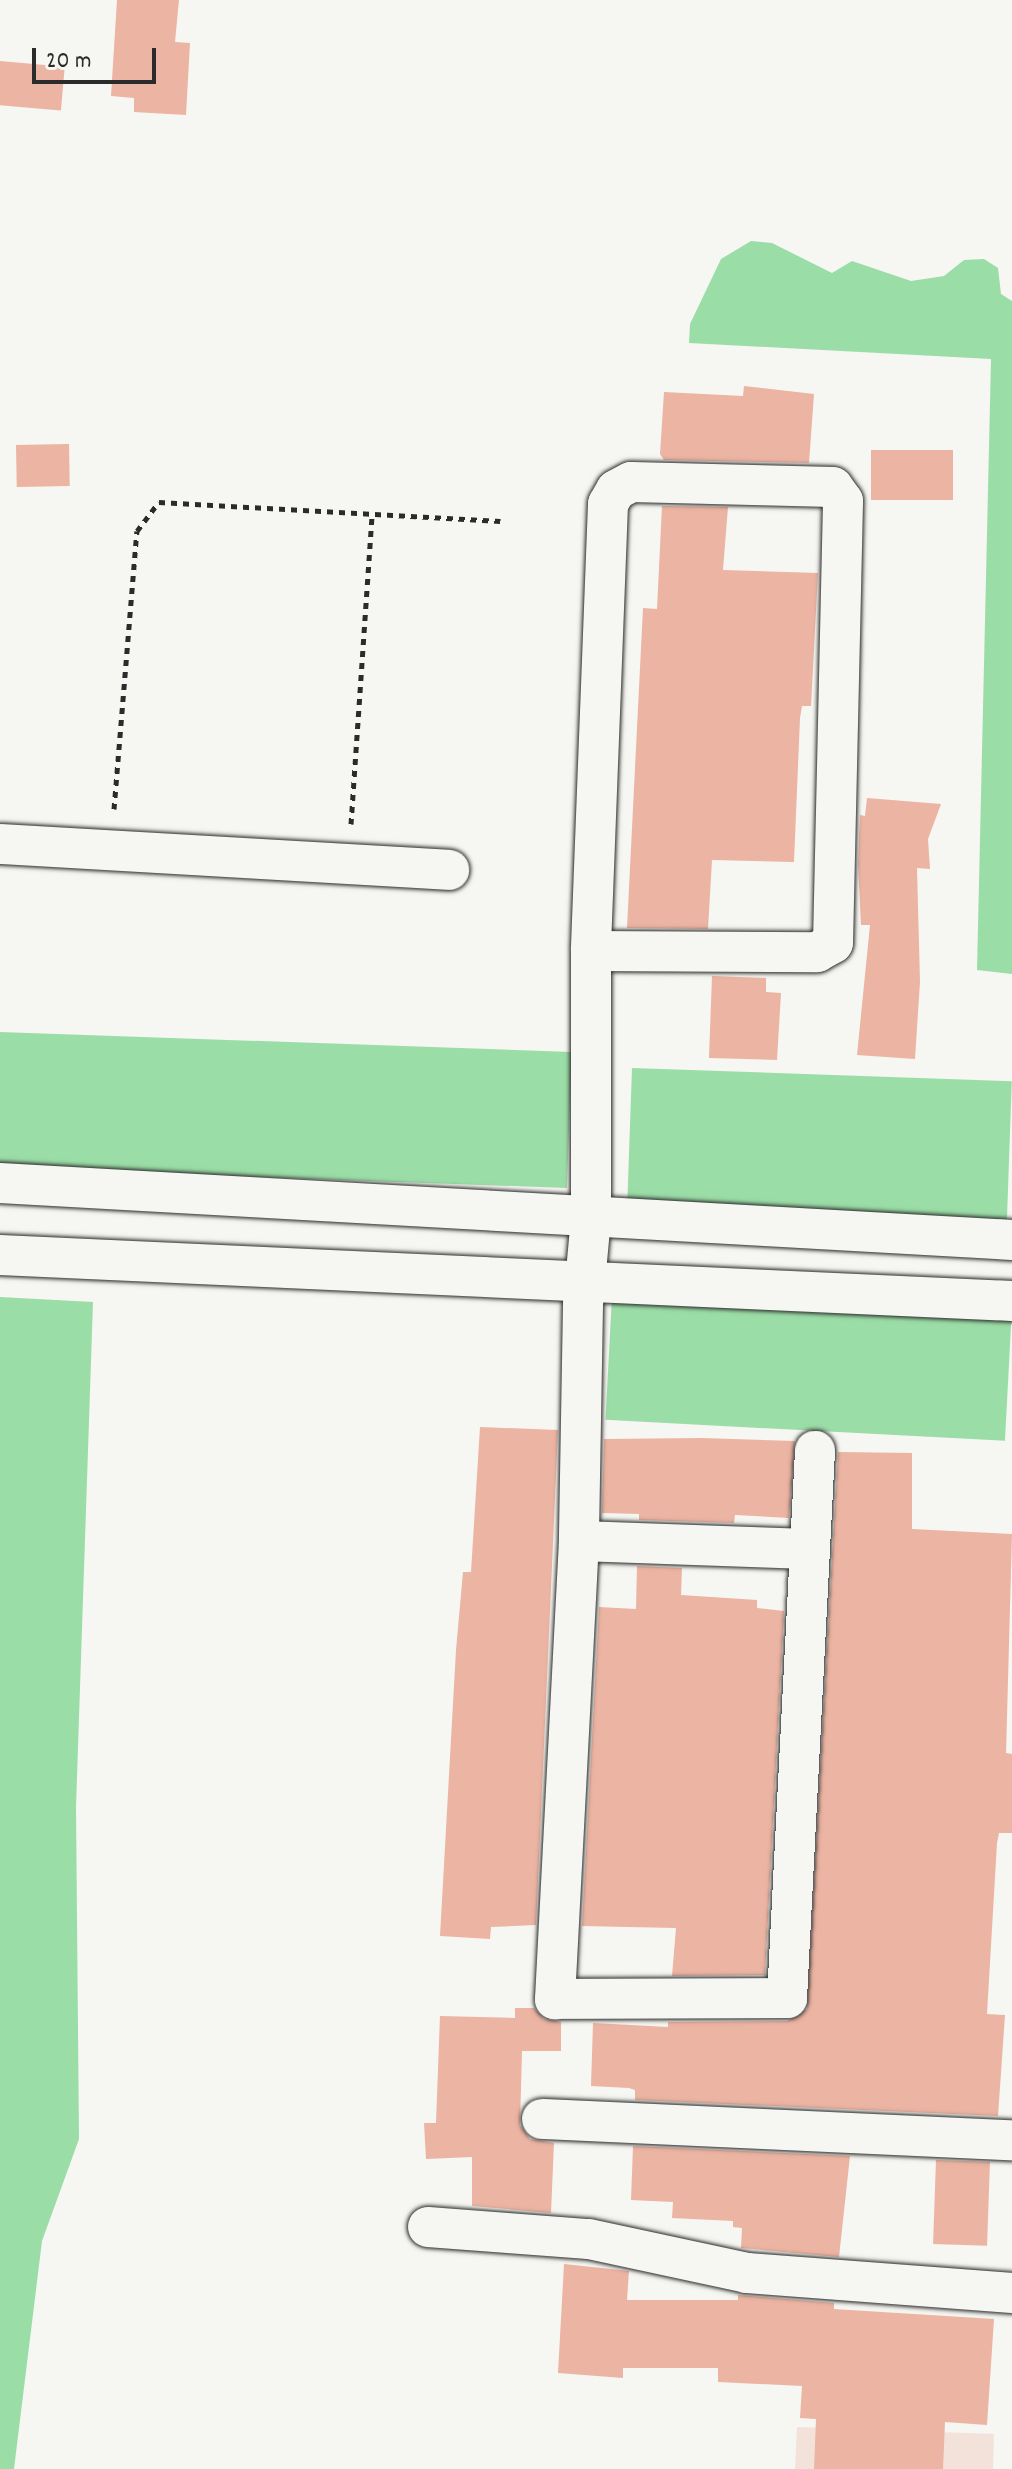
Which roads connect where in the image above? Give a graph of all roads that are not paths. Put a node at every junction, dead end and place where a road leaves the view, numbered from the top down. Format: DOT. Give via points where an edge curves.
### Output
graph roads {
  1 [pos="0,844"];
  2 [pos="449,870"];
  3 [pos="591,951"];
  4 [pos="0,1183"];
  5 [pos="591,1218"];
  6 [pos="1012,1240"];
  7 [pos="0,1255"];
  8 [pos="584,1284"];
  9 [pos="1012,1301"];
  10 [pos="815,1451"];
  11 [pos="579,1541"];
  12 [pos="809,1549"];
  13 [pos="542,2119"];
  14 [pos="1012,2140"];
  15 [pos="428,2227"];
  16 [pos="1012,2293"];
  1 -- 2 [label="street"];
  3 -- 3 [label="street" via="608,504 616,490 631,482 833,487 843,501 833,943 817,952"];
  3 -- 5 [label="street"];
  4 -- 5 [label="street"];
  5 -- 6 [label="street"];
  5 -- 8 [label="street"];
  7 -- 8 [label="street"];
  8 -- 9 [label="street"];
  8 -- 11 [label="street"];
  10 -- 12 [label="street"];
  11 -- 12 [label="street"];
  11 -- 12 [label="street" via="551,1993 560,2000 787,1998"];
  13 -- 14 [label="street"];
  15 -- 16 [label="street" via="589,2239 747,2273"];
}
